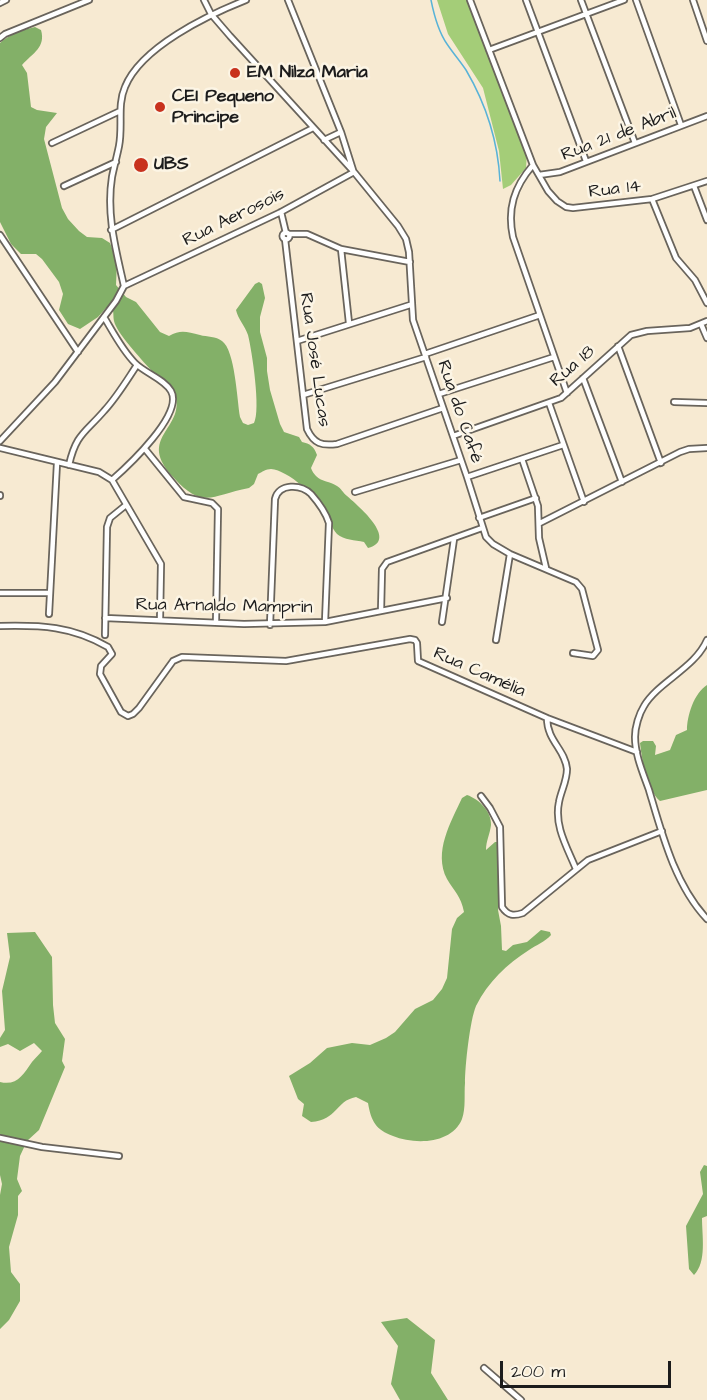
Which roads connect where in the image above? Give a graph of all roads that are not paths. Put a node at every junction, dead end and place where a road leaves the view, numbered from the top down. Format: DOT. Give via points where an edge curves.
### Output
graph roads {
  1 [pos="6,0"];
  2 [pos="89,0"];
  3 [pos="204,0"];
  4 [pos="246,0"];
  5 [pos="288,0"];
  6 [pos="470,0"];
  7 [pos="526,0"];
  8 [pos="581,0"];
  9 [pos="624,0"];
  10 [pos="636,0"];
  11 [pos="693,0"];
  12 [pos="0,3"];
  13 [pos="212,14"];
  14 [pos="587,14"];
  15 [pos="538,32"];
  16 [pos="0,38"];
  17 [pos="707,41"];
  18 [pos="489,50"];
  19 [pos="120,111"];
  20 [pos="707,116"];
  21 [pos="681,125"];
  22 [pos="313,128"];
  23 [pos="340,132"];
  24 [pos="324,140"];
  25 [pos="52,143"];
  26 [pos="635,143"];
  27 [pos="586,161"];
  28 [pos="116,162"];
  29 [pos="534,165"];
  30 [pos="354,172"];
  31 [pos="539,175"];
  32 [pos="707,181"];
  33 [pos="64,186"];
  34 [pos="694,186"];
  35 [pos="651,199"];
  36 [pos="280,212"];
  37 [pos="707,220"];
  38 [pos="111,230"];
  39 [pos="0,236"];
  40 [pos="287,236"];
  41 [pos="341,249"];
  42 [pos="410,262"];
  43 [pos="124,286"];
  44 [pos="707,303"];
  45 [pos="411,305"];
  46 [pos="540,315"];
  47 [pos="104,316"];
  48 [pos="707,321"];
  49 [pos="350,323"];
  50 [pos="701,324"];
  51 [pos="707,338"];
  52 [pos="297,341"];
  53 [pos="618,346"];
  54 [pos="78,352"];
  55 [pos="425,355"];
  56 [pos="554,357"];
  57 [pos="137,365"];
  58 [pos="583,378"];
  59 [pos="567,393"];
  60 [pos="439,394"];
  61 [pos="303,395"];
  62 [pos="674,402"];
  63 [pos="707,402"];
  64 [pos="549,403"];
  65 [pos="443,408"];
  66 [pos="453,436"];
  67 [pos="0,441"];
  68 [pos="563,445"];
  69 [pos="0,448"];
  70 [pos="707,448"];
  71 [pos="145,449"];
  72 [pos="522,459"];
  73 [pos="461,460"];
  74 [pos="57,463"];
  75 [pos="661,463"];
  76 [pos="69,465"];
  77 [pos="467,477"];
  78 [pos="112,480"];
  79 [pos="622,482"];
  80 [pos="355,492"];
  81 [pos="536,498"];
  82 [pos="584,502"];
  83 [pos="126,505"];
  84 [pos="479,518"];
  85 [pos="540,523"];
  86 [pos="482,528"];
  87 [pos="454,538"];
  88 [pos="510,554"];
  89 [pos="546,568"];
  90 [pos="0,593"];
  91 [pos="49,593"];
  92 [pos="447,598"];
  93 [pos="381,610"];
  94 [pos="49,614"];
  95 [pos="105,618"];
  96 [pos="160,620"];
  97 [pos="216,622"];
  98 [pos="325,622"];
  99 [pos="442,622"];
  100 [pos="270,625"];
  101 [pos="0,626"];
  102 [pos="105,635"];
  103 [pos="496,640"];
  104 [pos="707,640"];
  105 [pos="573,653"];
  106 [pos="547,718"];
  107 [pos="637,752"];
  108 [pos="481,796"];
  109 [pos="662,831"];
  110 [pos="576,869"];
  111 [pos="707,919"];
  112 [pos="0,1138"];
  113 [pos="119,1156"];
  114 [pos="484,1368"];
  115 [pos="520,1400"];
  1 -- 12 [label="street"];
  2 -- 16 [label="street"];
  3 -- 13 [label="street, Rua do Café"];
  4 -- 13 [label="street"];
  5 -- 23 [label="street"];
  6 -- 18 [label="street"];
  7 -- 15 [label="street"];
  8 -- 14 [label="street"];
  9 -- 14 [label="street"];
  10 -- 21 [label="street"];
  11 -- 17 [label="street"];
  13 -- 19 [label="street" via="179,33 141,64 125,86"];
  13 -- 22 [label="street, Rua do Café"];
  14 -- 15 [label="street"];
  14 -- 26 [label="street"];
  15 -- 18 [label="street"];
  15 -- 27 [label="street"];
  18 -- 29 [label="street"];
  19 -- 25 [label="street"];
  19 -- 28 [label="street"];
  20 -- 21 [label="street, Rua 21 de Abril"];
  21 -- 26 [label="street, Rua 21 de Abril"];
  22 -- 24 [label="street, Rua do Café"];
  22 -- 38 [label="street"];
  23 -- 24 [label="street"];
  23 -- 30 [label="street"];
  24 -- 30 [label="street, Rua do Café"];
  26 -- 27 [label="street, Rua 21 de Abril"];
  27 -- 31 [label="street, Rua 21 de Abril" via="560,172"];
  28 -- 33 [label="street"];
  28 -- 38 [label="street"];
  29 -- 31 [label="street"];
  29 -- 46 [label="street" via="516,192 510,220"];
  30 -- 36 [label="street, Rua Aerosois"];
  30 -- 42 [label="street, Rua do Café" via="398,226 406,239"];
  31 -- 35 [label="street, Rua 14" via="557,201 566,207"];
  32 -- 34 [label="street, Rua 14"];
  34 -- 35 [label="street, Rua 14"];
  34 -- 37 [label="street"];
  35 -- 44 [label="street" via="676,258 695,280"];
  36 -- 40 [label="street, Rua José Lucas"];
  36 -- 43 [label="street, Rua Aerosois"];
  38 -- 43 [label="street"];
  39 -- 54 [label="street"];
  40 -- 41 [label="street" via="307,234"];
  40 -- 52 [label="street, Rua José Lucas"];
  41 -- 42 [label="street"];
  41 -- 49 [label="street"];
  42 -- 45 [label="street, Rua do Café"];
  43 -- 47 [label="street"];
  45 -- 49 [label="street"];
  45 -- 55 [label="street, Rua do Café"];
  46 -- 55 [label="street"];
  46 -- 56 [label="street"];
  47 -- 54 [label="street"];
  47 -- 57 [label="street"];
  48 -- 50 [label="street, Rua 18"];
  49 -- 52 [label="street"];
  50 -- 51 [label="street"];
  50 -- 53 [label="street, Rua 18" via="680,330 639,332"];
  52 -- 61 [label="street, Rua José Lucas"];
  53 -- 58 [label="street, Rua 18"];
  53 -- 75 [label="street"];
  54 -- 67 [label="street"];
  55 -- 60 [label="street, Rua do Café"];
  55 -- 61 [label="street"];
  56 -- 59 [label="street"];
  56 -- 60 [label="street"];
  57 -- 71 [label="street" via="167,386 174,403"];
  57 -- 76 [label="street" via="80,437"];
  58 -- 59 [label="street, Rua 18"];
  58 -- 79 [label="street"];
  59 -- 64 [label="street, Rua 18"];
  60 -- 65 [label="street, Rua do Café"];
  61 -- 65 [label="street, Rua José Lucas" via="311,437 326,445"];
  62 -- 63 [label="street"];
  64 -- 66 [label="street, Rua 18"];
  64 -- 68 [label="street"];
  65 -- 66 [label="street, Rua do Café"];
  66 -- 73 [label="street, Rua do Café"];
  68 -- 72 [label="street"];
  68 -- 82 [label="street"];
  69 -- 74 [label="street"];
  70 -- 75 [label="street" via="689,449"];
  71 -- 78 [label="street"];
  71 -- 97 [label="street" via="184,498 212,503 218,509"];
  72 -- 77 [label="street"];
  72 -- 81 [label="street"];
  73 -- 77 [label="street, Rua do Café"];
  73 -- 80 [label="street"];
  74 -- 76 [label="street"];
  74 -- 91 [label="street"];
  75 -- 79 [label="street"];
  76 -- 78 [label="street" via="99,472"];
  77 -- 84 [label="street, Rua do Café"];
  78 -- 83 [label="street"];
  79 -- 82 [label="street"];
  81 -- 84 [label="street"];
  81 -- 85 [label="street"];
  82 -- 85 [label="street"];
  83 -- 95 [label="street" via="110,518 107,527"];
  83 -- 96 [label="street" via="161,564"];
  84 -- 86 [label="street, Rua do Café"];
  85 -- 89 [label="street"];
  86 -- 87 [label="street"];
  86 -- 88 [label="street, Rua do Café" via="493,544"];
  87 -- 92 [label="street"];
  87 -- 93 [label="street" via="384,565"];
  88 -- 89 [label="street, Rua do Café"];
  88 -- 103 [label="street"];
  89 -- 105 [label="street, Rua do Café" via="576,582 582,589 598,650 593,656"];
  90 -- 91 [label="street"];
  91 -- 94 [label="street"];
  92 -- 93 [label="street, Rua Arnaldo Mamprin"];
  92 -- 99 [label="street"];
  93 -- 98 [label="street, Rua Arnaldo Mamprin"];
  95 -- 96 [label="street, Rua Arnaldo Mamprin"];
  95 -- 102 [label="street"];
  96 -- 97 [label="street, Rua Arnaldo Mamprin"];
  97 -- 100 [label="street, Rua Arnaldo Mamprin"];
  98 -- 100 [label="street, Rua Arnaldo Mamprin"];
  98 -- 100 [label="street" via="329,523 310,494 290,487 277,493 275,499"];
  101 -- 106 [label="street, Rua Camélia" via="55,627 75,631 108,647 112,654 100,666 100,674 121,712 128,716 139,708 173,661 182,657 286,661 411,639 417,643 418,661"];
  104 -- 107 [label="street" via="689,663 644,705 635,735"];
  106 -- 107 [label="street, Rua Camélia"];
  106 -- 110 [label="street" via="549,733 567,769 557,815"];
  107 -- 109 [label="street"];
  108 -- 110 [label="street" via="500,827 502,907 510,914 524,913"];
  109 -- 110 [label="street" via="588,860"];
  109 -- 111 [label="street" via="677,870"];
  112 -- 113 [label="street"];
  114 -- 115 [label="street"];
}
